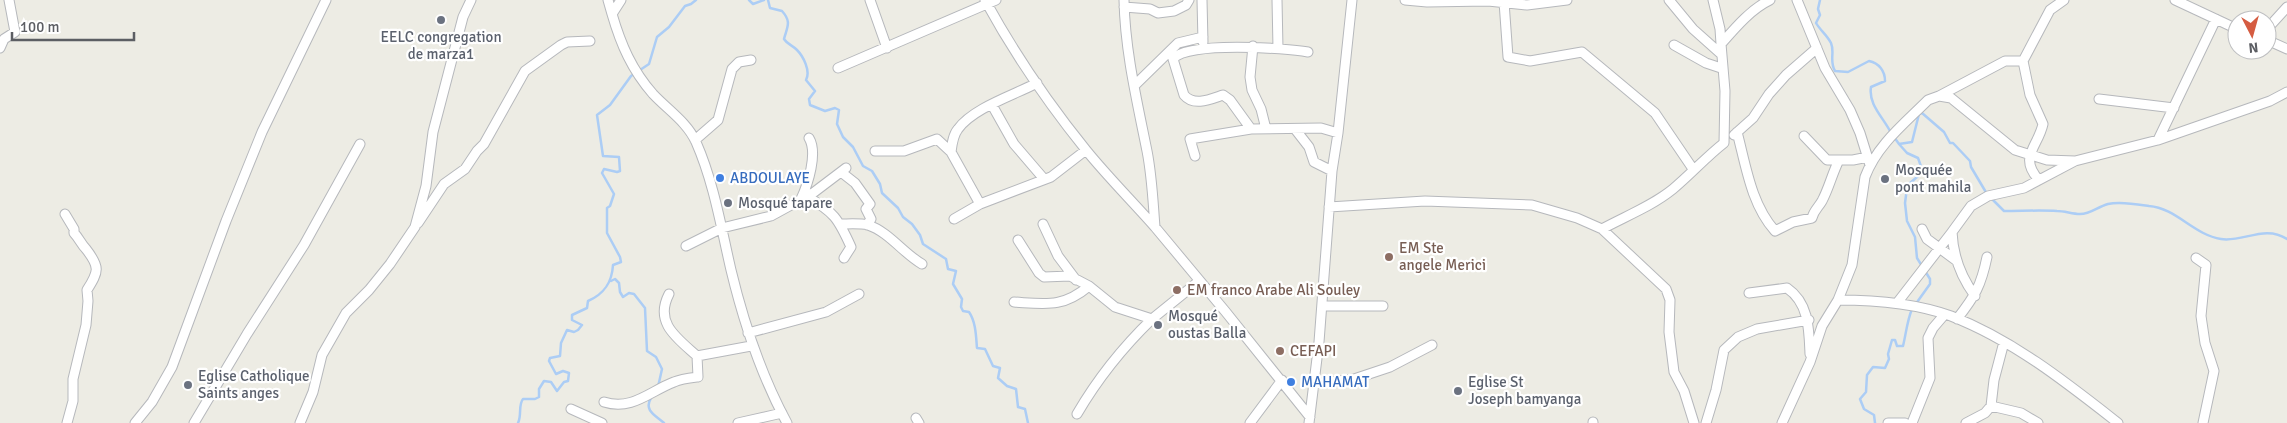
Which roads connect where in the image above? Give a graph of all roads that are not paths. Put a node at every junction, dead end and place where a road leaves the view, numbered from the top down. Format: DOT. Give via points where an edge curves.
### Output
graph roads {
  1 [pos="9,0"];
  2 [pos="326,0"];
  3 [pos="472,0"];
  4 [pos="608,0"];
  5 [pos="620,0"];
  6 [pos="870,0"];
  7 [pos="1189,0"];
  8 [pos="1202,0"];
  9 [pos="1277,0"];
  10 [pos="1352,0"];
  11 [pos="1404,0"];
  12 [pos="1479,0"];
  13 [pos="1567,0"];
  14 [pos="1669,0"];
  15 [pos="1713,0"];
  16 [pos="1770,0"];
  17 [pos="1797,0"];
  18 [pos="2064,0"];
  19 [pos="2175,0"];
  20 [pos="989,1"];
  21 [pos="1504,2"];
  22 [pos="1124,4"];
  23 [pos="2287,7"];
  24 [pos="612,14"];
  25 [pos="2277,18"];
  26 [pos="2216,19"];
  27 [pos="2227,24"];
  28 [pos="1203,37"];
  29 [pos="590,41"];
  30 [pos="1720,44"];
  31 [pos="1674,45"];
  32 [pos="1253,46"];
  33 [pos="0,48"];
  34 [pos="887,48"];
  35 [pos="1278,48"];
  36 [pos="1817,48"];
  37 [pos="1202,50"];
  38 [pos="1308,52"];
  39 [pos="1721,54"];
  40 [pos="751,60"];
  41 [pos="2023,61"];
  42 [pos="838,68"];
  43 [pos="1721,68"];
  44 [pos="1037,83"];
  45 [pos="1134,86"];
  46 [pos="2287,92"];
  47 [pos="1938,96"];
  48 [pos="2099,99"];
  49 [pos="992,105"];
  50 [pos="2174,108"];
  51 [pos="1266,129"];
  52 [pos="1295,129"];
  53 [pos="1251,130"];
  54 [pos="1737,132"];
  55 [pos="1338,133"];
  56 [pos="1804,136"];
  57 [pos="809,138"];
  58 [pos="695,140"];
  59 [pos="2158,140"];
  60 [pos="1724,143"];
  61 [pos="360,144"];
  62 [pos="1086,150"];
  63 [pos="875,151"];
  64 [pos="951,152"];
  65 [pos="2029,155"];
  66 [pos="1195,156"];
  67 [pos="1839,160"];
  68 [pos="1869,161"];
  69 [pos="2075,161"];
  70 [pos="1693,169"];
  71 [pos="1332,171"];
  72 [pos="1044,179"];
  73 [pos="2039,180"];
  74 [pos="803,198"];
  75 [pos="980,204"];
  76 [pos="1329,207"];
  77 [pos="65,214"];
  78 [pos="954,219"];
  79 [pos="840,224"];
  80 [pos="1043,224"];
  81 [pos="867,225"];
  82 [pos="415,227"];
  83 [pos="1155,227"];
  84 [pos="722,228"];
  85 [pos="1602,229"];
  86 [pos="1922,229"];
  87 [pos="1952,232"];
  88 [pos="1018,240"];
  89 [pos="686,246"];
  90 [pos="1939,248"];
  91 [pos="1987,257"];
  92 [pos="844,258"];
  93 [pos="2196,258"];
  94 [pos="1957,261"];
  95 [pos="922,264"];
  96 [pos="1076,281"];
  97 [pos="1199,282"];
  98 [pos="1089,286"];
  99 [pos="1749,293"];
  100 [pos="669,294"];
  101 [pos="859,294"];
  102 [pos="1975,296"];
  103 [pos="1838,300"];
  104 [pos="1014,302"];
  105 [pos="1897,304"];
  106 [pos="1322,306"];
  107 [pos="1383,306"];
  108 [pos="1945,314"];
  109 [pos="1152,319"];
  110 [pos="1957,319"];
  111 [pos="1809,320"];
  112 [pos="748,333"];
  113 [pos="2004,342"];
  114 [pos="1432,345"];
  115 [pos="751,346"];
  116 [pos="697,356"];
  117 [pos="1810,362"];
  118 [pos="1282,380"];
  119 [pos="1314,384"];
  120 [pos="604,402"];
  121 [pos="1992,406"];
  122 [pos="571,408"];
  123 [pos="782,413"];
  124 [pos="1077,414"];
  125 [pos="1310,420"];
  126 [pos="67,423"];
  127 [pos="135,423"];
  128 [pos="194,423"];
  129 [pos="300,423"];
  130 [pos="602,423"];
  131 [pos="738,423"];
  132 [pos="787,423"];
  133 [pos="1250,423"];
  134 [pos="1694,423"];
  135 [pos="1706,423"];
  136 [pos="1782,423"];
  137 [pos="1888,423"];
  138 [pos="1905,423"];
  139 [pos="1912,423"];
  140 [pos="1966,423"];
  141 [pos="2038,423"];
  142 [pos="2118,423"];
  143 [pos="2203,423"];
  1 -- 33 [label="street" via="15,32 4,39"];
  2 -- 127 [label="street" via="262,132 172,367 152,402"];
  3 -- 82 [label="street" via="463,16 433,132 426,186"];
  4 -- 24 [label="street"];
  5 -- 24 [label="street"];
  6 -- 34 [label="street"];
  7 -- 22 [label="street" via="1174,12 1158,13"];
  8 -- 28 [label="street"];
  9 -- 35 [label="street"];
  10 -- 55 [label="street"];
  11 -- 12 [label="street"];
  12 -- 21 [label="street"];
  13 -- 21 [label="street" via="1527,5"];
  14 -- 39 [label="street" via="1693,29"];
  15 -- 30 [label="street"];
  16 -- 30 [label="street" via="1749,15"];
  17 -- 36 [label="street"];
  18 -- 41 [label="street" via="2050,10"];
  19 -- 26 [label="street"];
  20 -- 34 [label="street"];
  20 -- 44 [label="street" via="1007,39"];
  21 -- 70 [label="street" via="1508,57 1530,61 1582,52 1655,112"];
  22 -- 45 [label="street"];
  23 -- 25 [label="street"];
  24 -- 58 [label="street" via="620,44 632,67"];
  26 -- 27 [label="street"];
  26 -- 50 [label="street"];
  28 -- 37 [label="street"];
  28 -- 45 [label="street" via="1178,43"];
  29 -- 82 [label="street" via="566,42 525,71 484,144 465,169 444,184"];
  30 -- 39 [label="street"];
  31 -- 43 [label="street"];
  32 -- 35 [label="street"];
  32 -- 37 [label="street"];
  32 -- 51 [label="street" via="1252,90"];
  34 -- 42 [label="street"];
  35 -- 38 [label="street"];
  36 -- 54 [label="street" via="1786,75 1753,118"];
  36 -- 68 [label="street" via="1850,110"];
  37 -- 53 [label="street" via="1174,57 1184,95 1195,102 1223,96 1230,100"];
  39 -- 43 [label="street"];
  40 -- 58 [label="street" via="739,62 732,69 718,120"];
  41 -- 47 [label="street" via="2005,62"];
  41 -- 65 [label="street" via="2030,94 2043,124"];
  43 -- 60 [label="street" via="1725,91"];
  44 -- 49 [label="street"];
  44 -- 62 [label="street"];
  45 -- 83 [label="street" via="1147,152"];
  46 -- 59 [label="street" via="2270,101"];
  47 -- 65 [label="street" via="1951,98 2015,150"];
  47 -- 68 [label="street" via="1928,100"];
  48 -- 50 [label="street"];
  49 -- 64 [label="street" via="967,119 957,130"];
  49 -- 72 [label="street" via="1014,144"];
  50 -- 59 [label="street"];
  51 -- 52 [label="street"];
  51 -- 53 [label="street"];
  52 -- 55 [label="street" via="1321,128"];
  52 -- 71 [label="street" via="1309,147 1314,162"];
  53 -- 66 [label="street" via="1190,139"];
  54 -- 60 [label="street"];
  54 -- 67 [label="street" via="1753,193 1763,218 1775,231 1793,222 1812,218"];
  55 -- 71 [label="street"];
  56 -- 67 [label="street" via="1827,160"];
  57 -- 74 [label="street" via="813,144 812,162"];
  58 -- 84 [label="street" via="709,177"];
  59 -- 69 [label="street"];
  60 -- 70 [label="street"];
  61 -- 128 [label="street" via="304,245"];
  62 -- 72 [label="street" via="1060,172"];
  62 -- 83 [label="street"];
  63 -- 64 [label="street" via="904,151 937,139"];
  64 -- 75 [label="street"];
  65 -- 69 [label="street" via="2048,160"];
  65 -- 73 [label="street" via="2031,169"];
  67 -- 68 [label="street"];
  68 -- 103 [label="street" via="1852,265"];
  69 -- 73 [label="street"];
  70 -- 85 [label="street" via="1653,203"];
  71 -- 76 [label="street"];
  72 -- 75 [label="street"];
  73 -- 87 [label="street" via="2024,188 1988,196 1971,206"];
  74 -- 79 [label="street" via="827,208"];
  74 -- 81 [label="street" via="844,170 870,204 866,209 871,219"];
  74 -- 84 [label="street" via="771,216"];
  75 -- 78 [label="street"];
  76 -- 85 [label="street" via="1425,201 1532,206 1571,216"];
  76 -- 106 [label="street"];
  77 -- 126 [label="street" via="74,233 94,258 96,267 87,290 86,326 73,379 73,401"];
  79 -- 81 [label="street"];
  79 -- 92 [label="street" via="851,247"];
  80 -- 96 [label="street" via="1058,256"];
  81 -- 95 [label="street" via="886,235"];
  82 -- 129 [label="street" via="370,290 346,313 322,355 313,392"];
  83 -- 97 [label="street"];
  84 -- 89 [label="street"];
  84 -- 112 [label="street"];
  85 -- 134 [label="street" via="1666,289 1670,300 1669,332 1674,372"];
  86 -- 90 [label="street" via="1927,239"];
  87 -- 90 [label="street"];
  87 -- 94 [label="street"];
  88 -- 96 [label="street" via="1044,277 1070,276"];
  90 -- 94 [label="street"];
  90 -- 105 [label="street"];
  91 -- 102 [label="street"];
  93 -- 143 [label="street" via="2206,265 2201,316 2214,371"];
  94 -- 102 [label="street"];
  96 -- 98 [label="street"];
  97 -- 109 [label="street"];
  97 -- 118 [label="street"];
  98 -- 104 [label="street" via="1075,298 1064,302"];
  98 -- 109 [label="street" via="1115,307"];
  99 -- 111 [label="street" via="1787,288 1796,294"];
  100 -- 116 [label="street" via="664,303 667,327"];
  101 -- 112 [label="street" via="826,312"];
  102 -- 110 [label="street"];
  103 -- 105 [label="street"];
  103 -- 117 [label="street" via="1822,326"];
  105 -- 108 [label="street"];
  106 -- 107 [label="street"];
  106 -- 119 [label="street"];
  108 -- 110 [label="street"];
  108 -- 139 [label="street" via="1928,338 1930,378"];
  109 -- 124 [label="street" via="1097,380"];
  110 -- 113 [label="street"];
  111 -- 117 [label="street"];
  111 -- 135 [label="street" via="1757,329 1738,337 1724,350"];
  112 -- 115 [label="street"];
  113 -- 121 [label="street" via="1994,380"];
  113 -- 142 [label="street"];
  114 -- 119 [label="street" via="1390,368 1354,379"];
  115 -- 116 [label="street"];
  115 -- 123 [label="street"];
  116 -- 120 [label="street" via="698,377 675,381 617,406"];
  117 -- 136 [label="street"];
  118 -- 125 [label="street"];
  118 -- 133 [label="street"];
  119 -- 125 [label="street"];
  121 -- 140 [label="street"];
  121 -- 141 [label="street" via="2021,413"];
  122 -- 130 [label="street"];
  123 -- 131 [label="street"];
  123 -- 132 [label="street"];
  137 -- 138 [label="street"];
}
